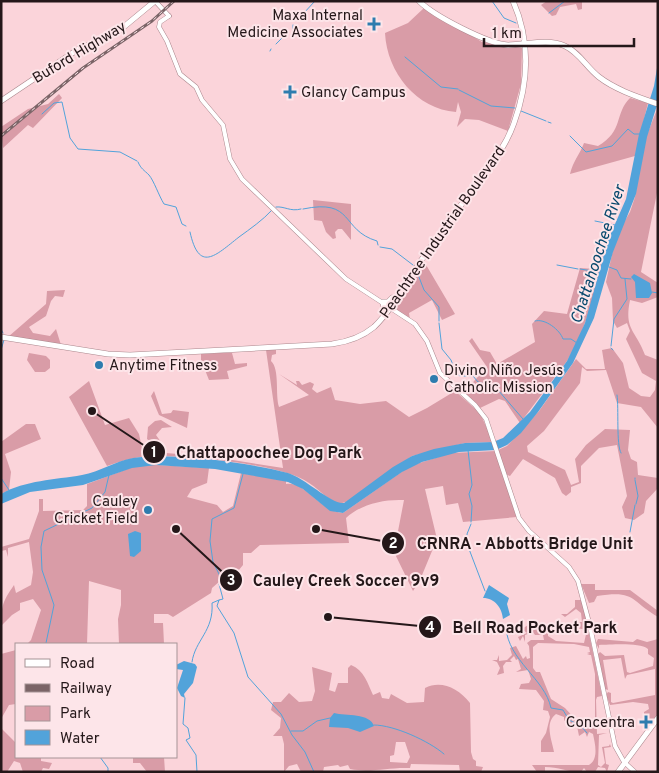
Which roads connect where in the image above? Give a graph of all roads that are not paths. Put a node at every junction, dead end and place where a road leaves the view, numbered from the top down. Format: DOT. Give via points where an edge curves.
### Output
graph roads {
  1 [pos="421,1"];
  2 [pos="512,1"];
  3 [pos="154,2"];
  4 [pos="167,18"];
  5 [pos="524,42"];
  6 [pos="595,74"];
  7 [pos="608,82"];
  8 [pos="646,99"];
  9 [pos="1,100"];
  10 [pos="658,103"];
  11 [pos="393,299"];
  12 [pos="387,304"];
  13 [pos="395,309"];
  14 [pos="385,311"];
  15 [pos="1,336"];
  16 [pos="560,559"];
  17 [pos="567,568"];
  18 [pos="658,719"];
  19 [pos="625,763"];
  20 [pos="619,772"];
  21 [pos="635,772"];
  1 -- 5 [label="main road" via="486,40 503,44"];
  2 -- 5 [label="main road, Peachtree Industrial Boulevard"];
  3 -- 4 [label="main road"];
  3 -- 4 [label="main road"];
  3 -- 9 [label="main road, Buford Highway" via="114,34 66,56"];
  4 -- 12 [label="main road" via="159,25 180,74 196,86 202,100 223,124 230,159 246,184 346,278"];
  5 -- 6 [label="main road" via="565,46 581,57"];
  5 -- 7 [label="main road" via="549,40 566,44"];
  5 -- 11 [label="main road, Peachtree Industrial Boulevard" via="526,78 515,122 506,142"];
  6 -- 7 [label="main road"];
  6 -- 8 [label="main road" via="618,89"];
  7 -- 8 [label="main road"];
  8 -- 10 [label="main road"];
  11 -- 12 [label="main road, Peachtree Industrial Boulevard"];
  11 -- 13 [label="main road"];
  12 -- 13 [label="main road"];
  12 -- 14 [label="main road, Peachtree Industrial Boulevard"];
  13 -- 14 [label="main road"];
  13 -- 16 [label="main road" via="421,332 440,373 479,410 488,425 519,518"];
  14 -- 15 [label="main road, Peachtree Industrial Boulevard" via="372,328 352,340 333,344 123,356"];
  16 -- 17 [label="main road"];
  16 -- 19 [label="main road" via="574,573 581,592 614,740"];
  18 -- 19 [label="main road"];
  19 -- 20 [label="main road"];
  19 -- 21 [label="main road"];
}
